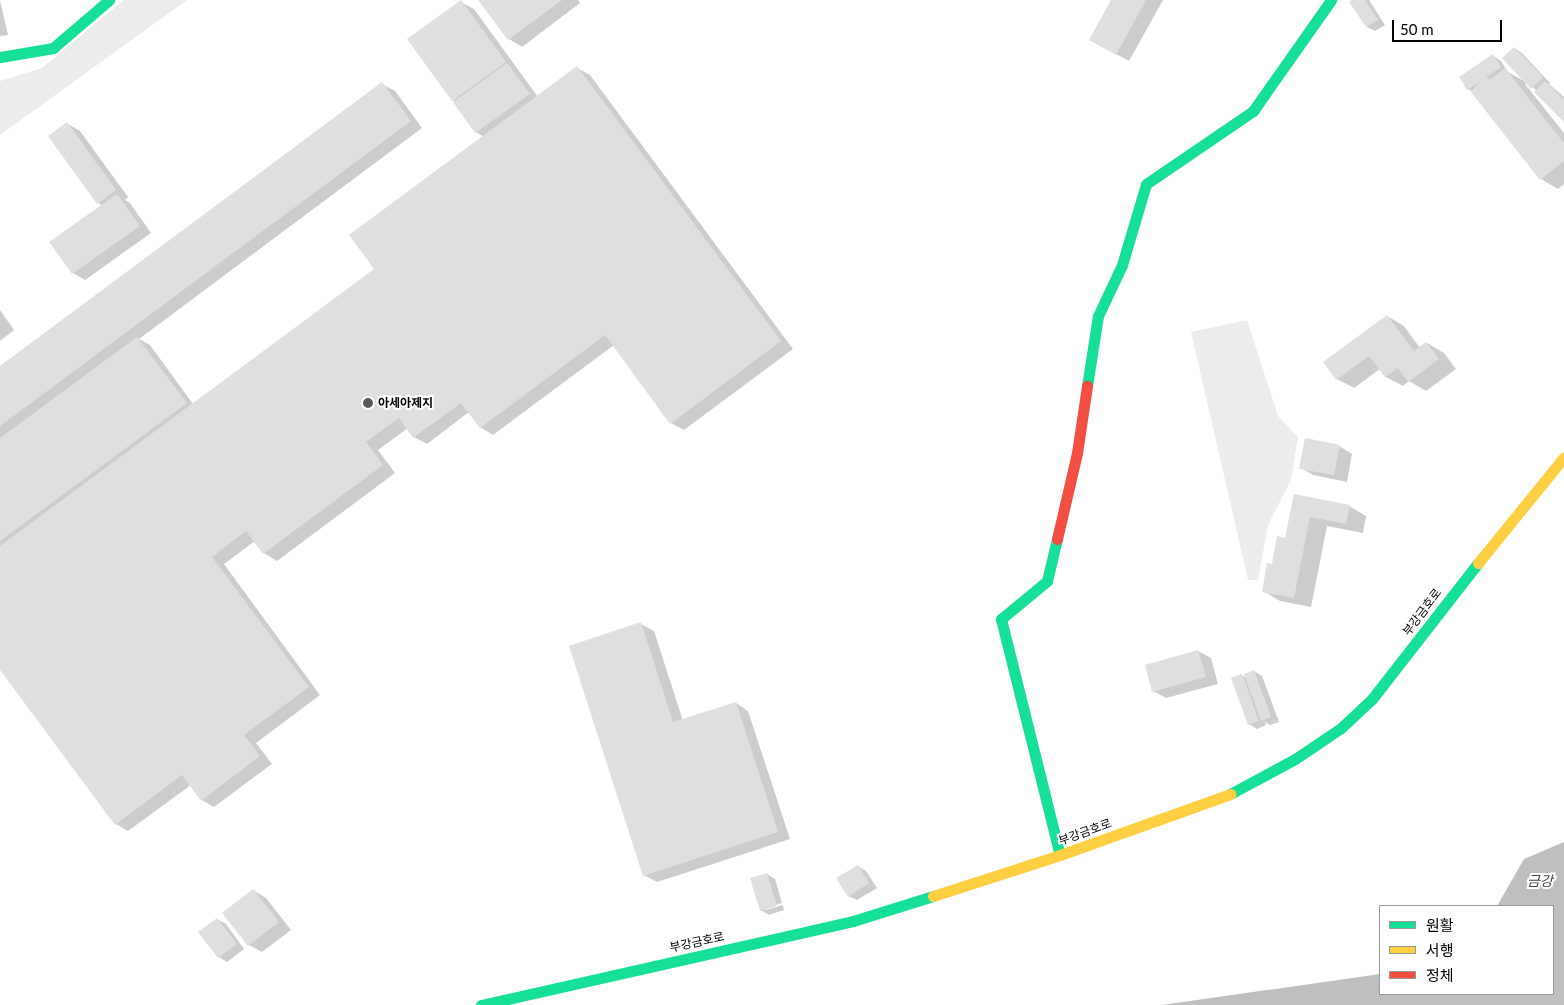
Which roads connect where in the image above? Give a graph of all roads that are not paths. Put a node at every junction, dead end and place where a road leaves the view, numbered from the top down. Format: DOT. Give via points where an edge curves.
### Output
graph roads {
  1 [pos="109,0"];
  2 [pos="1331,0"];
  3 [pos="0,57"];
  4 [pos="1564,457"];
  5 [pos="1060,855"];
  6 [pos="481,1005"];
  1 -- 3 [label="street" via="53,48"];
  2 -- 5 [label="street" via="1253,111 1146,184 1122,265 1098,316 1077,453 1047,581 1001,619"];
  4 -- 5 [label="street, 부강금호로" via="1372,699 1341,728 1295,759 1232,793"];
  5 -- 6 [label="street, 부강금호로" via="853,922"];
}
